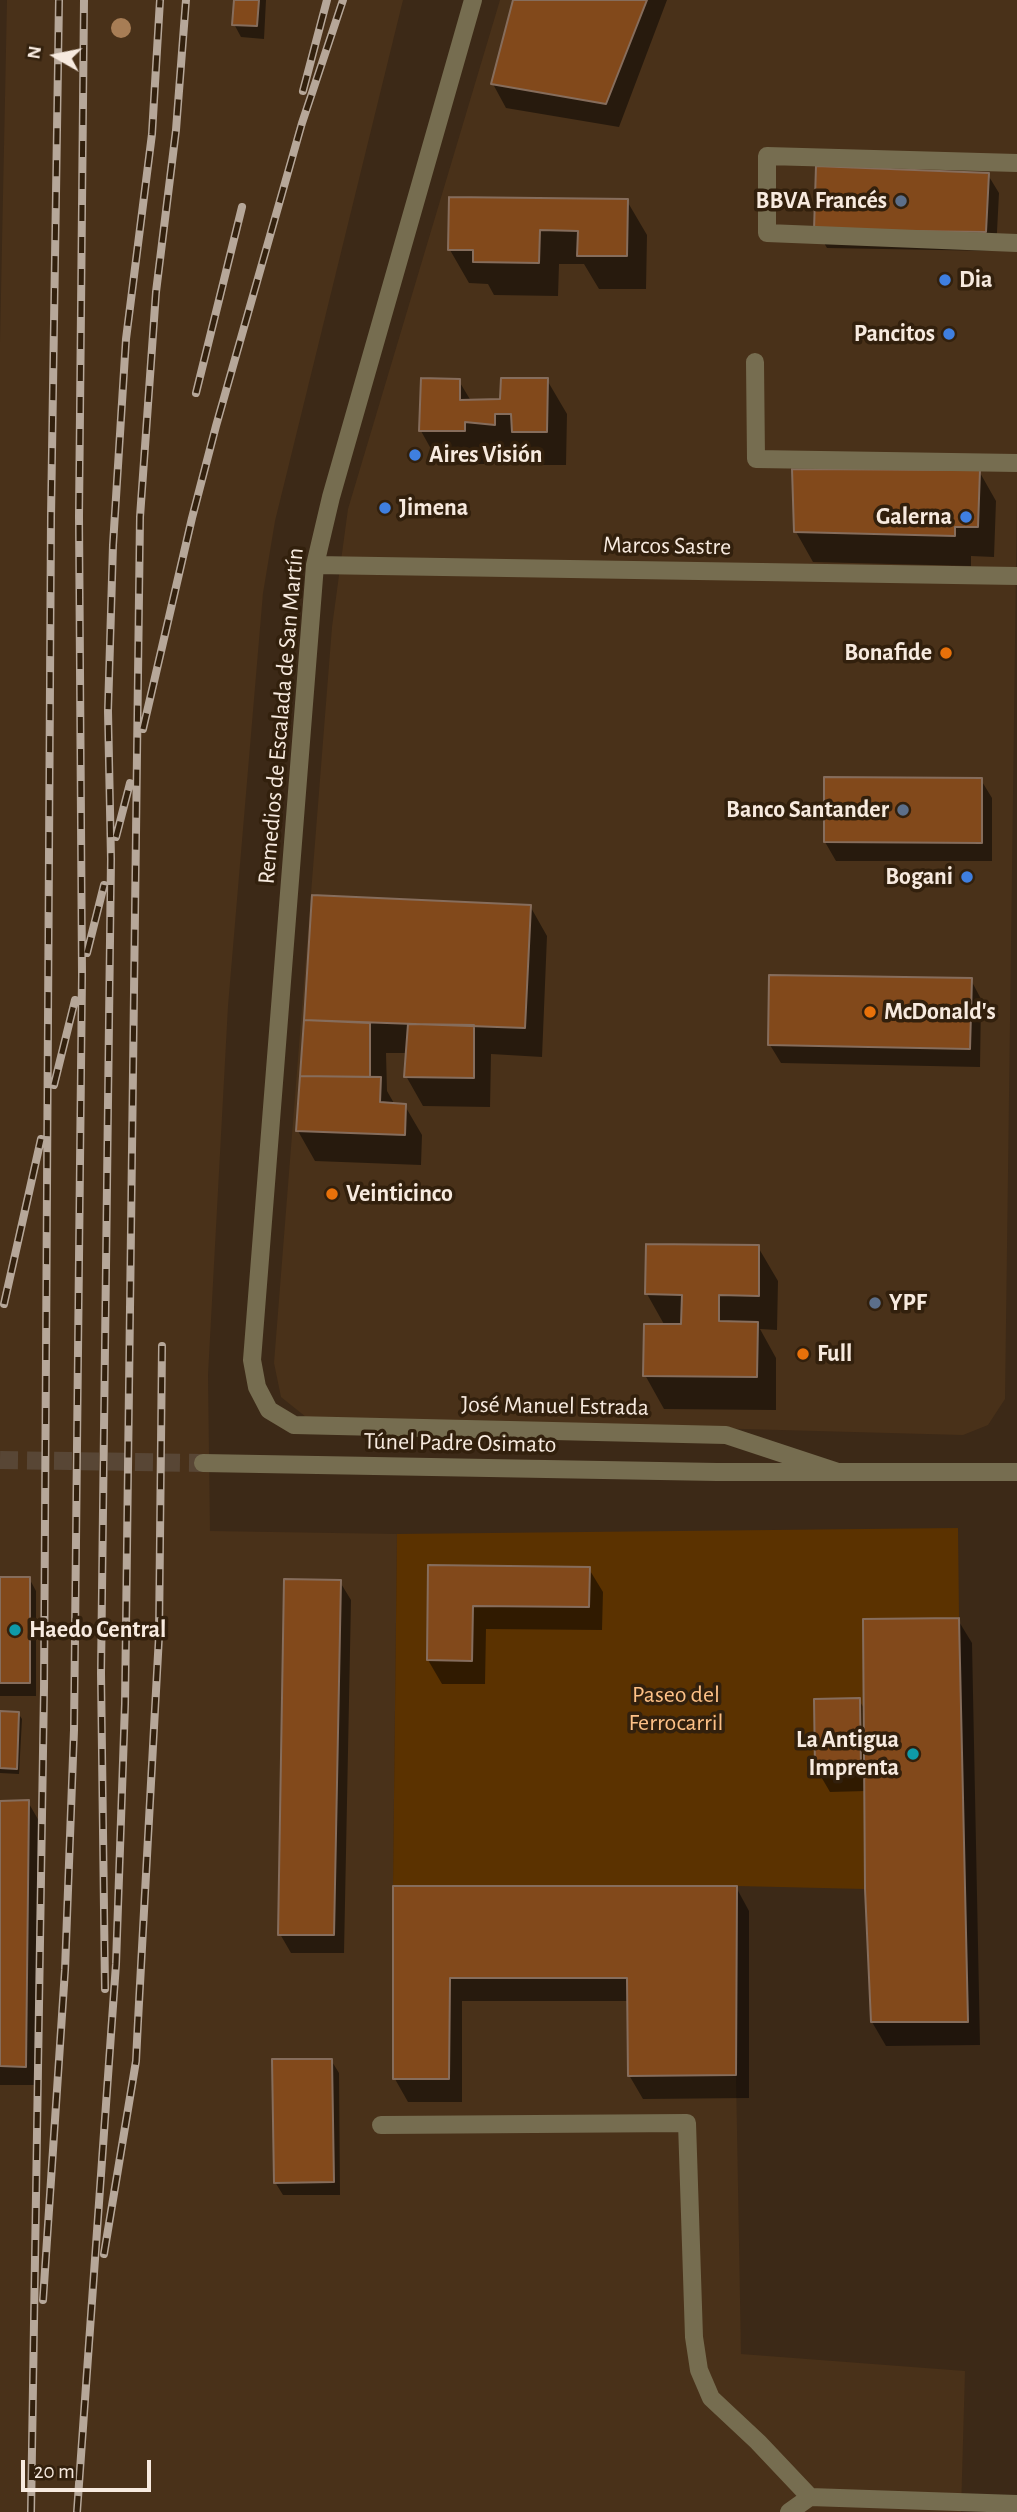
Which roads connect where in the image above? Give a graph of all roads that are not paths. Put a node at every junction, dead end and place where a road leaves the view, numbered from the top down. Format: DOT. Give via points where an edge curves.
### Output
graph roads {
  1 [pos="473,0"];
  2 [pos="1017,163"];
  3 [pos="1017,243"];
  4 [pos="755,362"];
  5 [pos="1017,463"];
  6 [pos="315,565"];
  7 [pos="1017,576"];
  8 [pos="269,1410"];
  9 [pos="203,1463"];
  10 [pos="717,1472"];
  11 [pos="838,1472"];
  12 [pos="1017,1472"];
  13 [pos="381,2125"];
  14 [pos="810,2497"];
  15 [pos="1017,2504"];
  16 [pos="789,2512"];
  1 -- 6 [label="street, Remedios de Escalada de San Martín"];
  2 -- 3 [label="street" via="767,156 767,233"];
  4 -- 5 [label="street" via="756,459"];
  6 -- 7 [label="street, Marcos Sastre"];
  6 -- 8 [label="street, Remedios de Escalada de San Martín" via="252,1360 257,1387"];
  8 -- 11 [label="street, José Manuel Estrada" via="294,1424 726,1435"];
  9 -- 10 [label="street, Túnel Padre Osimato"];
  10 -- 11 [label="street, José Manuel Estrada"];
  11 -- 12 [label="street, José Manuel Estrada"];
  13 -- 14 [label="street" via="687,2123 699,2370 711,2398"];
  14 -- 15 [label="street"];
  14 -- 16 [label="street"];
}
